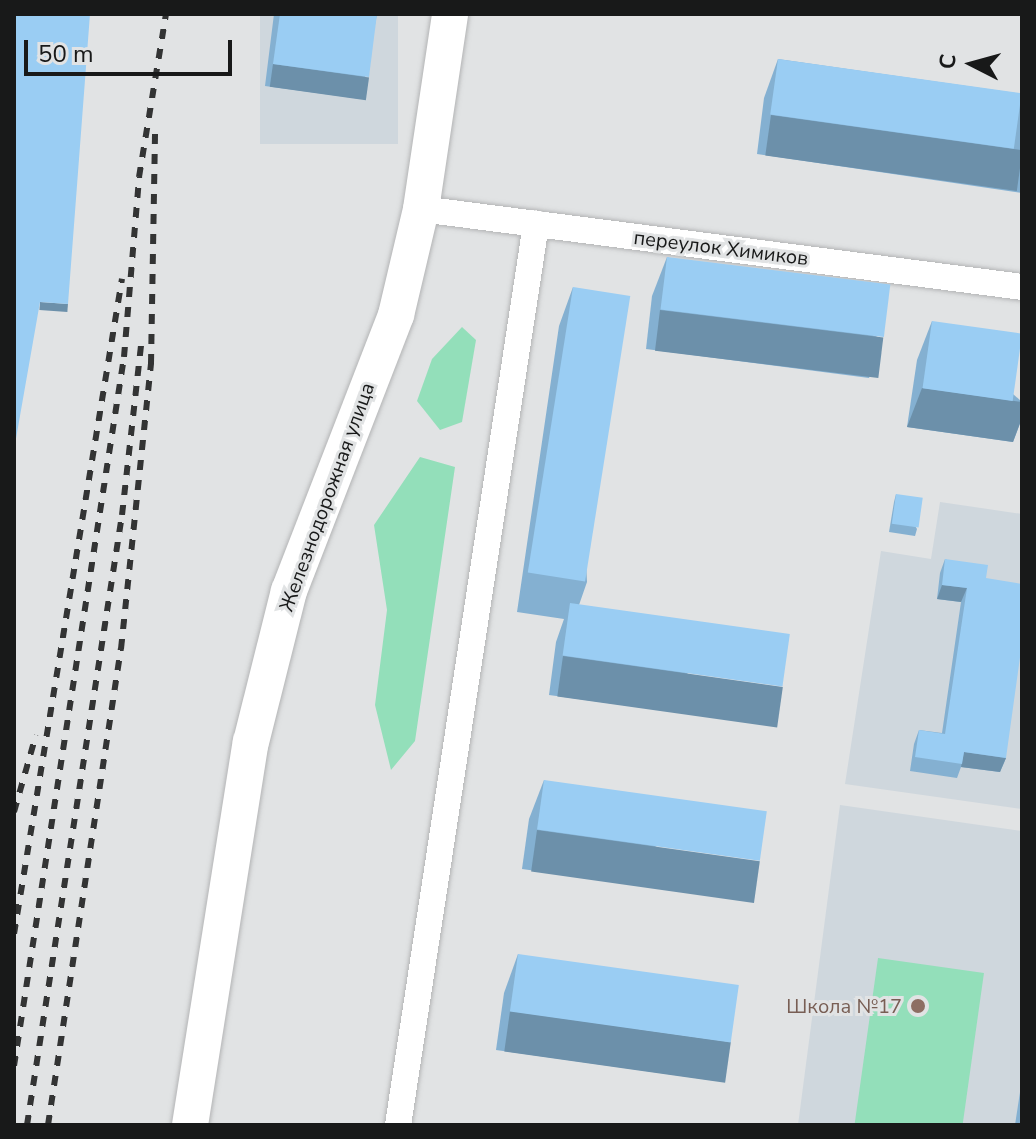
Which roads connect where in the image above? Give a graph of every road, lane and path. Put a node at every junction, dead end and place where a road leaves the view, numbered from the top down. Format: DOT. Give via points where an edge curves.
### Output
graph roads {
  1 [pos="450,14"];
  2 [pos="421,209"];
  3 [pos="536,224"];
  4 [pos="1022,287"];
  5 [pos="190,1125"];
  6 [pos="398,1125"];
  1 -- 2 [label="main road, Железнодорожная улица"];
  2 -- 3 [label="street, переулок Химиков"];
  2 -- 5 [label="main road, Железнодорожная улица" via="396,315 285,606 251,742"];
  3 -- 4 [label="street, переулок Химиков"];
  3 -- 6 [label="street"];
}
